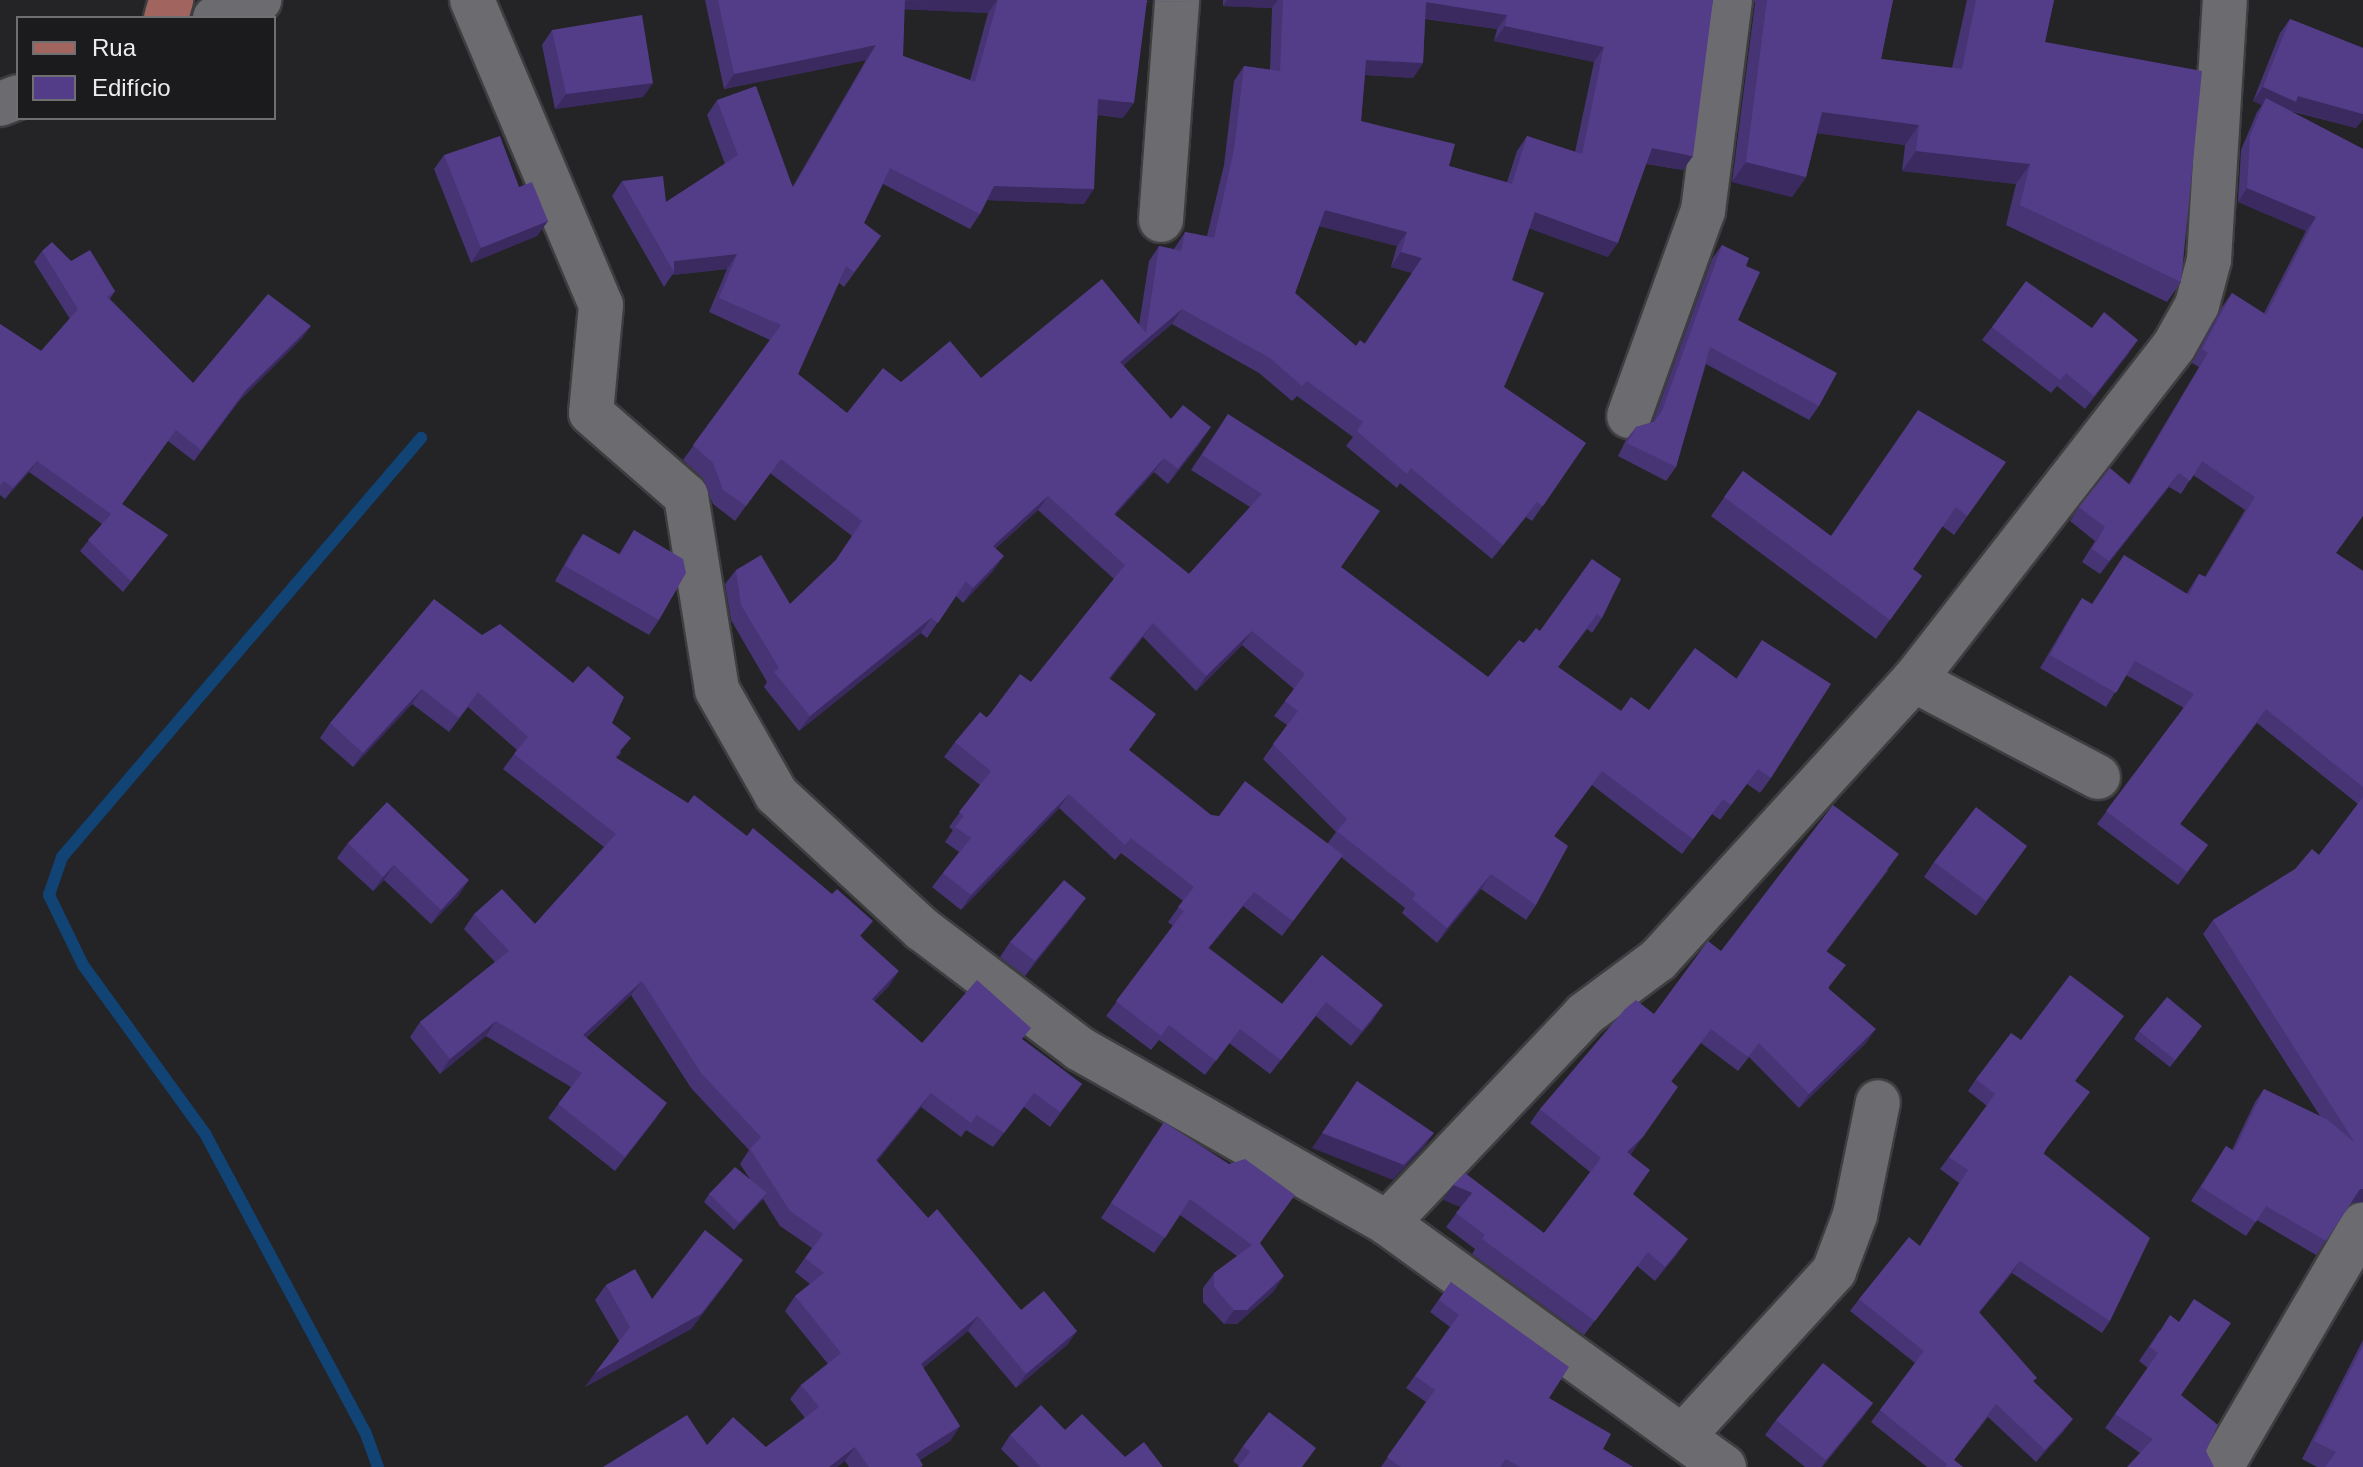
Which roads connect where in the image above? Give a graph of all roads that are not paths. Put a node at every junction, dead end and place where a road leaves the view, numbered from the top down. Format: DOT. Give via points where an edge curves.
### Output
graph roads {
  1 [pos="259,0"];
  2 [pos="472,0"];
  3 [pos="1177,0"];
  4 [pos="1730,0"];
  5 [pos="2225,0"];
  6 [pos="220,16"];
  7 [pos="1161,220"];
  8 [pos="1629,416"];
  9 [pos="1914,680"];
  10 [pos="2098,777"];
  11 [pos="1878,1102"];
  12 [pos="1387,1223"];
  13 [pos="2363,1224"];
  14 [pos="1683,1436"];
  15 [pos="1724,1467"];
  16 [pos="2221,1467"];
  1 -- 6 [label="street"];
  2 -- 12 [label="street" via="601,305 591,413 686,496 717,690 776,794 922,929 1080,1049"];
  3 -- 7 [label="street"];
  4 -- 8 [label="street" via="1703,211"];
  5 -- 9 [label="street" via="2209,260 2197,305 2132,402"];
  9 -- 10 [label="street"];
  9 -- 12 [label="street" via="1658,960 1585,1014"];
  11 -- 14 [label="street" via="1855,1215 1834,1271"];
  12 -- 14 [label="street"];
  13 -- 16 [label="street"];
  14 -- 15 [label="street"];
}
